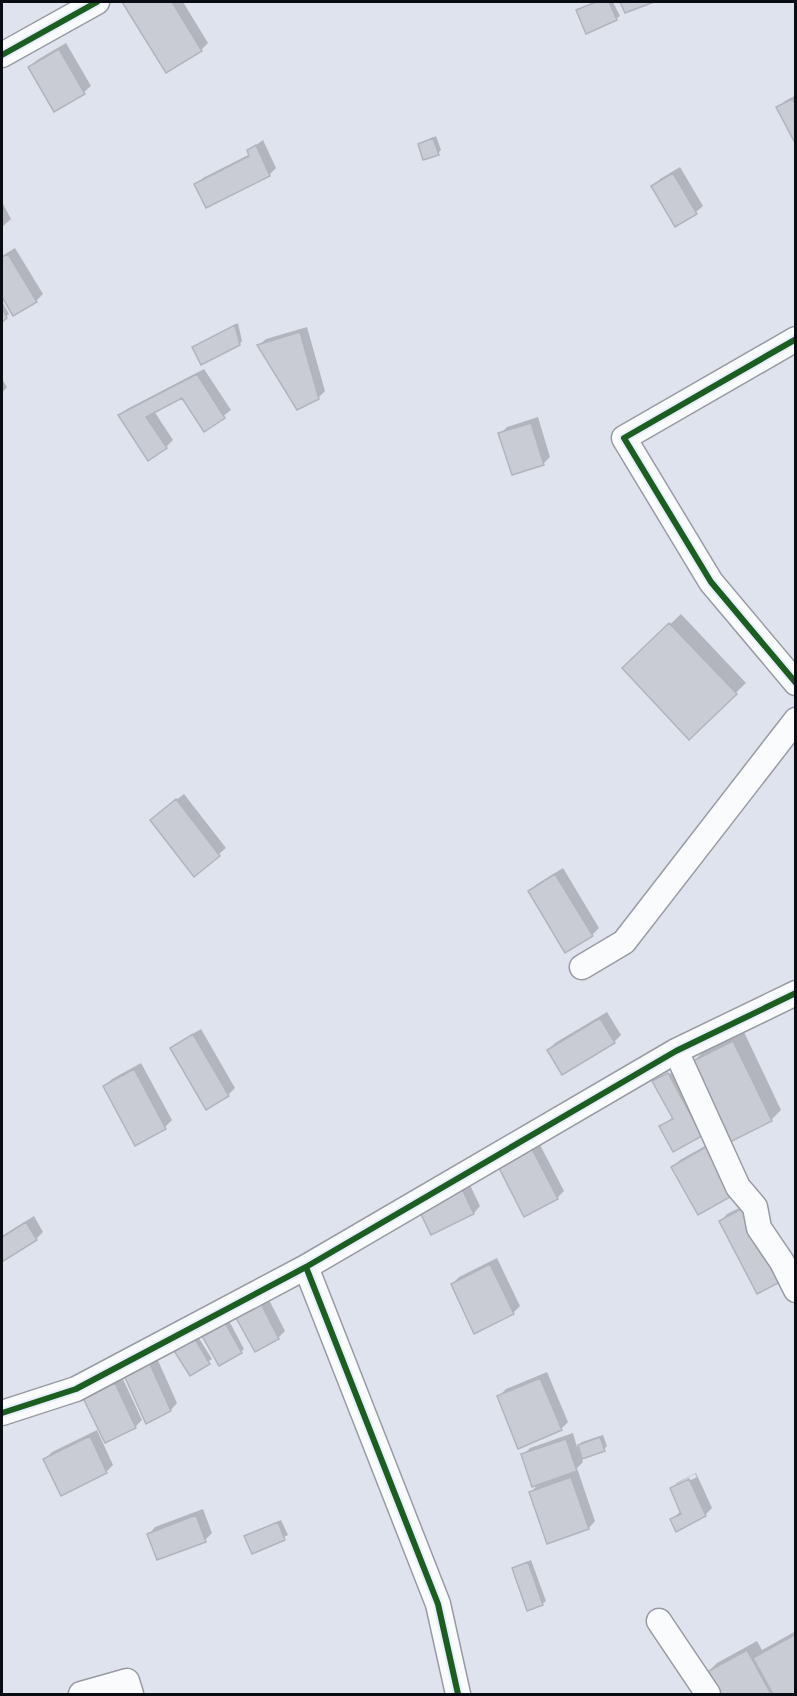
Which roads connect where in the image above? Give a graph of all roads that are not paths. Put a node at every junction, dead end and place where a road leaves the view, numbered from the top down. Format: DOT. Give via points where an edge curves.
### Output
graph roads {
  1 [pos="97,2"];
  2 [pos="2,56"];
  3 [pos="795,339"];
  4 [pos="795,683"];
  5 [pos="795,720"];
  6 [pos="582,967"];
  7 [pos="795,993"];
  8 [pos="676,1051"];
  9 [pos="306,1267"];
  10 [pos="795,1290"];
  11 [pos="2,1413"];
  12 [pos="658,1621"];
  13 [pos="81,1695"];
  14 [pos="131,1695"];
  15 [pos="458,1695"];
  16 [pos="708,1695"];
  1 -- 2 [label="street"];
  3 -- 4 [label="street" via="624,438 711,582"];
  5 -- 6 [label="street" via="624,942"];
  7 -- 8 [label="street"];
  8 -- 9 [label="street"];
  8 -- 10 [label="street" via="738,1187 755,1207 759,1228"];
  9 -- 11 [label="street" via="76,1389"];
  9 -- 15 [label="street" via="438,1604"];
  12 -- 16 [label="street"];
  13 -- 14 [label="street" via="127,1681"];
}
